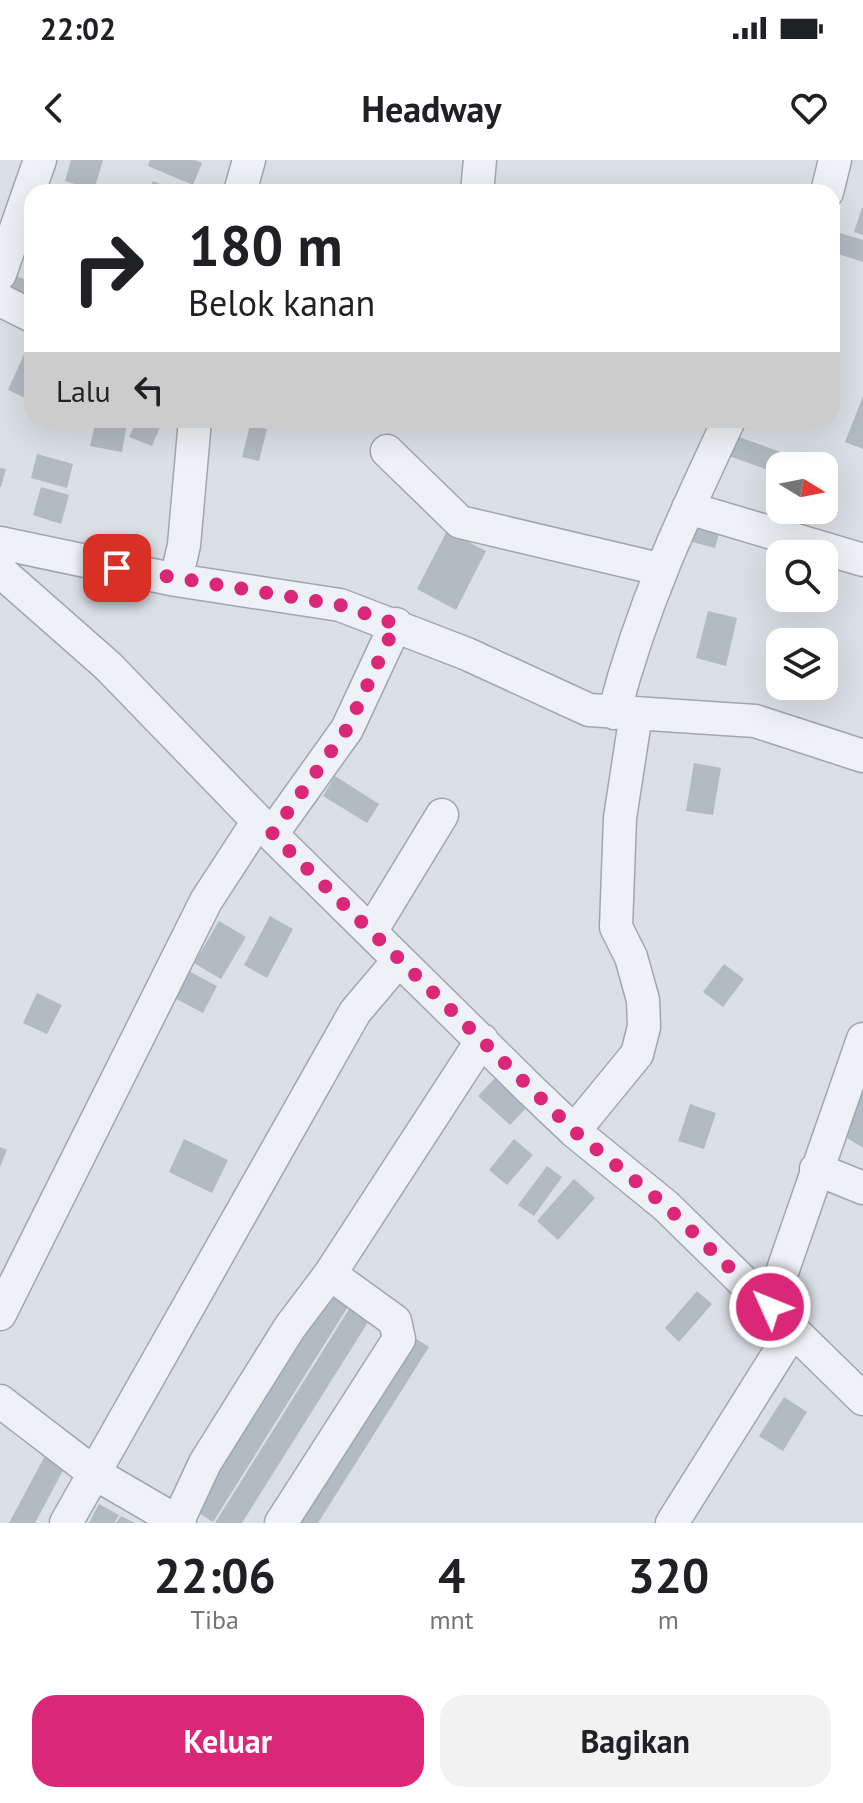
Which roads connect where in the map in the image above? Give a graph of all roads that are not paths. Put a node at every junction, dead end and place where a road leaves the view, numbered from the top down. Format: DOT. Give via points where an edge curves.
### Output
graph roads {
  1 [pos="40,160"];
  2 [pos="249,160"];
  3 [pos="480,160"];
  4 [pos="835,160"];
  5 [pos="32,184"];
  6 [pos="242,184"];
  7 [pos="478,184"];
  8 [pos="829,184"];
  9 [pos="24,206"];
  10 [pos="0,274"];
  11 [pos="0,300"];
  12 [pos="24,312"];
  13 [pos="194,428"];
  14 [pos="725,428"];
  15 [pos="387,451"];
  16 [pos="688,508"];
  17 [pos="0,543"];
  18 [pos="863,560"];
  19 [pos="659,569"];
  20 [pos="0,571"];
  21 [pos="176,580"];
  22 [pos="396,624"];
  23 [pos="625,714"];
  24 [pos="863,756"];
  25 [pos="442,815"];
  26 [pos="265,828"];
  27 [pos="372,930"];
  28 [pos="399,960"];
  29 [pos="863,1039"];
  30 [pos="482,1040"];
  31 [pos="574,1131"];
  32 [pos="816,1169"];
  33 [pos="863,1188"];
  34 [pos="330,1274"];
  35 [pos="770,1307"];
  36 [pos="0,1314"];
  37 [pos="792,1332"];
  38 [pos="863,1399"];
  39 [pos="0,1401"];
  40 [pos="94,1473"];
  41 [pos="66,1523"];
  42 [pos="179,1523"];
  43 [pos="281,1523"];
  44 [pos="672,1523"];
  1 -- 5 [label="street"];
  2 -- 6 [label="street"];
  3 -- 7 [label="street"];
  4 -- 8 [label="street"];
  9 -- 10 [label="street"];
  11 -- 12 [label="street"];
  13 -- 21 [label="street"];
  14 -- 16 [label="street"];
  15 -- 19 [label="street" via="460,522"];
  16 -- 18 [label="street"];
  16 -- 19 [label="street"];
  17 -- 21 [label="street"];
  19 -- 23 [label="street" via="631,647"];
  20 -- 26 [label="street" via="108,666"];
  21 -- 22 [label="street" via="340,605"];
  22 -- 23 [label="street" via="589,710"];
  22 -- 26 [label="street" via="347,729"];
  23 -- 24 [label="street" via="755,721"];
  23 -- 31 [label="street" via="616,927 639,985 644,1027 637,1054"];
  25 -- 27 [label="street"];
  26 -- 27 [label="street"];
  26 -- 36 [label="street" via="206,901"];
  27 -- 28 [label="street"];
  28 -- 30 [label="street"];
  28 -- 40 [label="street" via="355,1012"];
  29 -- 32 [label="street"];
  30 -- 31 [label="street"];
  30 -- 34 [label="street"];
  31 -- 35 [label="street" via="666,1206"];
  32 -- 33 [label="street"];
  32 -- 35 [label="street"];
  34 -- 42 [label="street" via="290,1327 205,1463"];
  34 -- 43 [label="street" via="395,1321 399,1339"];
  35 -- 37 [label="street"];
  37 -- 38 [label="street"];
  37 -- 44 [label="street"];
  39 -- 40 [label="street"];
  40 -- 41 [label="street"];
  40 -- 42 [label="street"];
}
